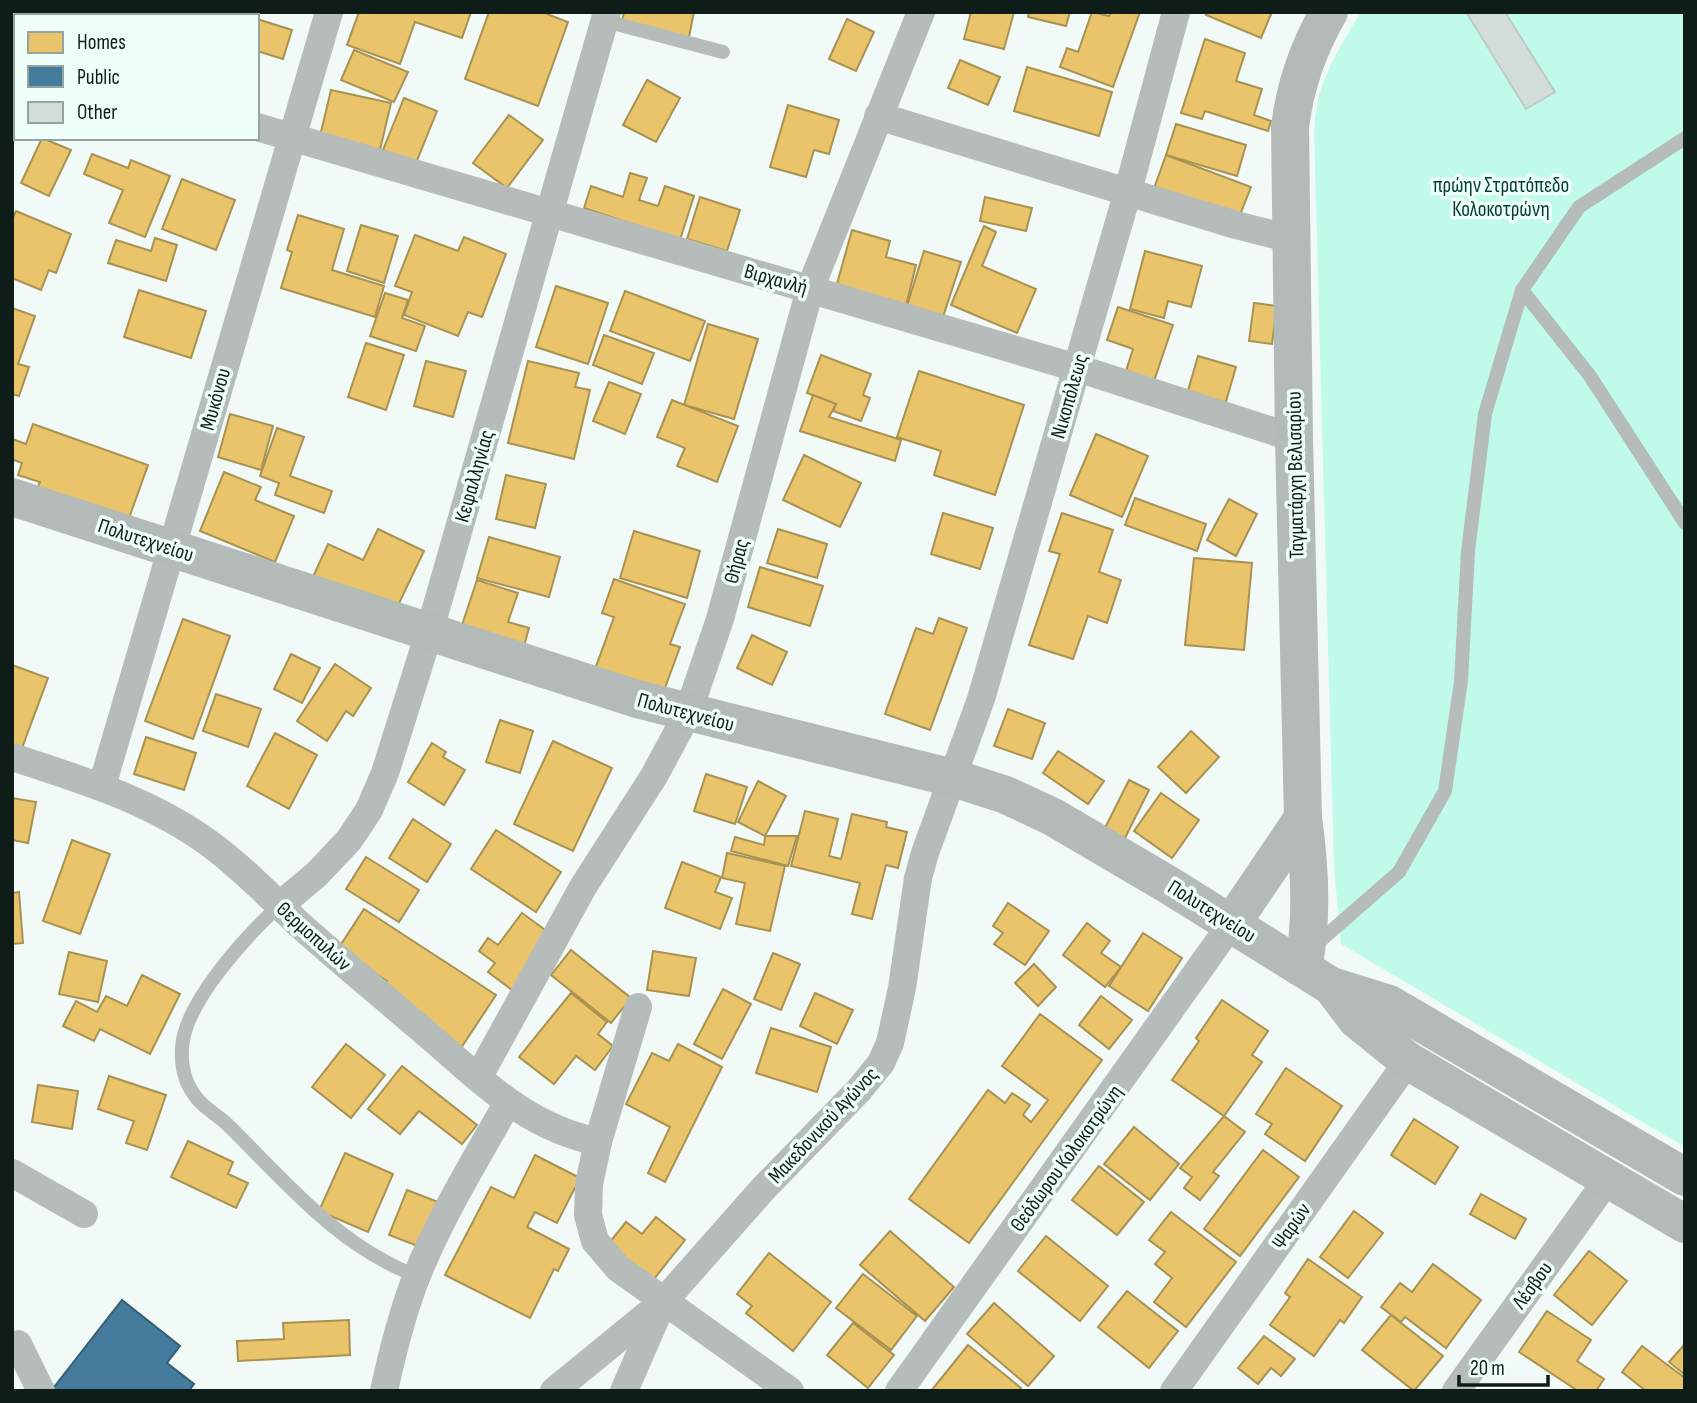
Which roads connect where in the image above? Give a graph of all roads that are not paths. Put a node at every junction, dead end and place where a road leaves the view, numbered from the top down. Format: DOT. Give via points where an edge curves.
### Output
graph roads {
  1 [pos="329,12"];
  2 [pos="921,12"];
  3 [pos="1176,12"];
  4 [pos="1329,12"];
  5 [pos="606,17"];
  6 [pos="723,52"];
  7 [pos="878,116"];
  8 [pos="259,128"];
  9 [pos="292,137"];
  10 [pos="1685,138"];
  11 [pos="1128,191"];
  12 [pos="549,213"];
  13 [pos="1291,239"];
  14 [pos="810,289"];
  15 [pos="1522,290"];
  16 [pos="1077,368"];
  17 [pos="1294,438"];
  18 [pos="12,497"];
  19 [pos="1685,523"];
  20 [pos="171,548"];
  21 [pos="429,633"];
  22 [pos="688,713"];
  23 [pos="12,757"];
  24 [pos="953,778"];
  25 [pos="102,786"];
  26 [pos="1303,818"];
  27 [pos="279,906"];
  28 [pos="1232,923"];
  29 [pos="1313,969"];
  30 [pos="638,1007"];
  31 [pos="1408,1061"];
  32 [pos="478,1078"];
  33 [pos="508,1102"];
  34 [pos="598,1142"];
  35 [pos="12,1173"];
  36 [pos="1685,1177"];
  37 [pos="1608,1179"];
  38 [pos="85,1214"];
  39 [pos="1685,1224"];
  40 [pos="417,1276"];
  41 [pos="664,1301"];
  42 [pos="15,1345"];
  43 [pos="41,1391"];
  44 [pos="384,1391"];
  45 [pos="554,1391"];
  46 [pos="624,1391"];
  47 [pos="790,1391"];
  48 [pos="899,1391"];
  49 [pos="1174,1391"];
  50 [pos="1456,1391"];
  1 -- 9 [label="street, Μυκόνου"];
  2 -- 7 [label="street, Θήρας"];
  3 -- 11 [label="street, Νικοπόλεως"];
  4 -- 13 [label="main road, Ταγματάρχη Βελισαρίου" via="1303,68 1293,107"];
  5 -- 6 [label="lane"];
  5 -- 12 [label="street, Κεφαλληνίας"];
  7 -- 11 [label="street"];
  7 -- 14 [label="street, Θήρας"];
  8 -- 9 [label="street, Βιρχανλή"];
  9 -- 12 [label="street, Βιρχανλή"];
  9 -- 20 [label="street, Μυκόνου"];
  10 -- 15 [label="lane" via="1579,207"];
  11 -- 13 [label="street"];
  11 -- 16 [label="street, Νικοπόλεως"];
  12 -- 14 [label="street, Βιρχανλή"];
  12 -- 21 [label="street, Κεφαλληνίας"];
  13 -- 17 [label="main road, Ταγματάρχη Βελισαρίου"];
  14 -- 16 [label="street, Βιρχανλή"];
  14 -- 22 [label="street, Θήρας" via="720,619"];
  15 -- 19 [label="lane" via="1590,376"];
  15 -- 29 [label="lane" via="1485,414 1468,551 1461,681 1445,791 1399,872"];
  16 -- 17 [label="street, Βιρχανλή"];
  16 -- 24 [label="street, Νικοπόλεως" via="981,699"];
  17 -- 26 [label="main road, Ταγματάρχη Βελισαρίου"];
  18 -- 20 [label="main road, Πολυτεχνείου"];
  20 -- 21 [label="main road, Πολυτεχνείου"];
  20 -- 25 [label="street, Μυκόνου"];
  21 -- 22 [label="main road, Πολυτεχνείου"];
  21 -- 27 [label="street, Κεφαλληνίας" via="369,810 336,855"];
  22 -- 24 [label="main road, Πολυτεχνείου"];
  22 -- 32 [label="street, Θήρας" via="589,876"];
  23 -- 25 [label="street, Θερμοπυλών"];
  24 -- 28 [label="main road, Πολυτεχνείου" via="1006,795 1052,817"];
  24 -- 41 [label="street, Μακεδονικού Αγώνος" via="918,878 897,1018 881,1063"];
  25 -- 27 [label="street, Θερμοπυλών" via="188,829 232,861"];
  26 -- 28 [label="main road"];
  26 -- 29 [label="main road, Ταγματάρχη Βελισαρίου"];
  27 -- 32 [label="street, Θερμοπυλών"];
  27 -- 40 [label="lane" via="238,946 188,1024 181,1046 186,1080 196,1098 226,1122 281,1181 352,1242 390,1266"];
  28 -- 29 [label="main road, Πολυτεχνείου"];
  28 -- 48 [label="street, Θεόδωρου Κολοκοτρώνη"];
  29 -- 31 [label="main road, Πολυτεχνείου" via="1357,1020"];
  29 -- 36 [label="main road, Πολυτεχνείου" via="1389,1004"];
  30 -- 34 [label="street"];
  31 -- 37 [label="main road, Πολυτεχνείου"];
  31 -- 49 [label="street, Ψαρών"];
  32 -- 33 [label="street, Θερμοπυλών"];
  33 -- 34 [label="street, Θερμοπυλών" via="556,1130"];
  33 -- 40 [label="street"];
  34 -- 41 [label="street" via="588,1198 595,1241 618,1268"];
  35 -- 38 [label="street"];
  37 -- 39 [label="main road, Πολυτεχνείου"];
  37 -- 50 [label="street, Λέσβου"];
  40 -- 44 [label="street"];
  41 -- 45 [label="street, Μακεδονικού Αγώνος"];
  41 -- 46 [label="street"];
  41 -- 47 [label="street"];
  42 -- 43 [label="street"];
}
